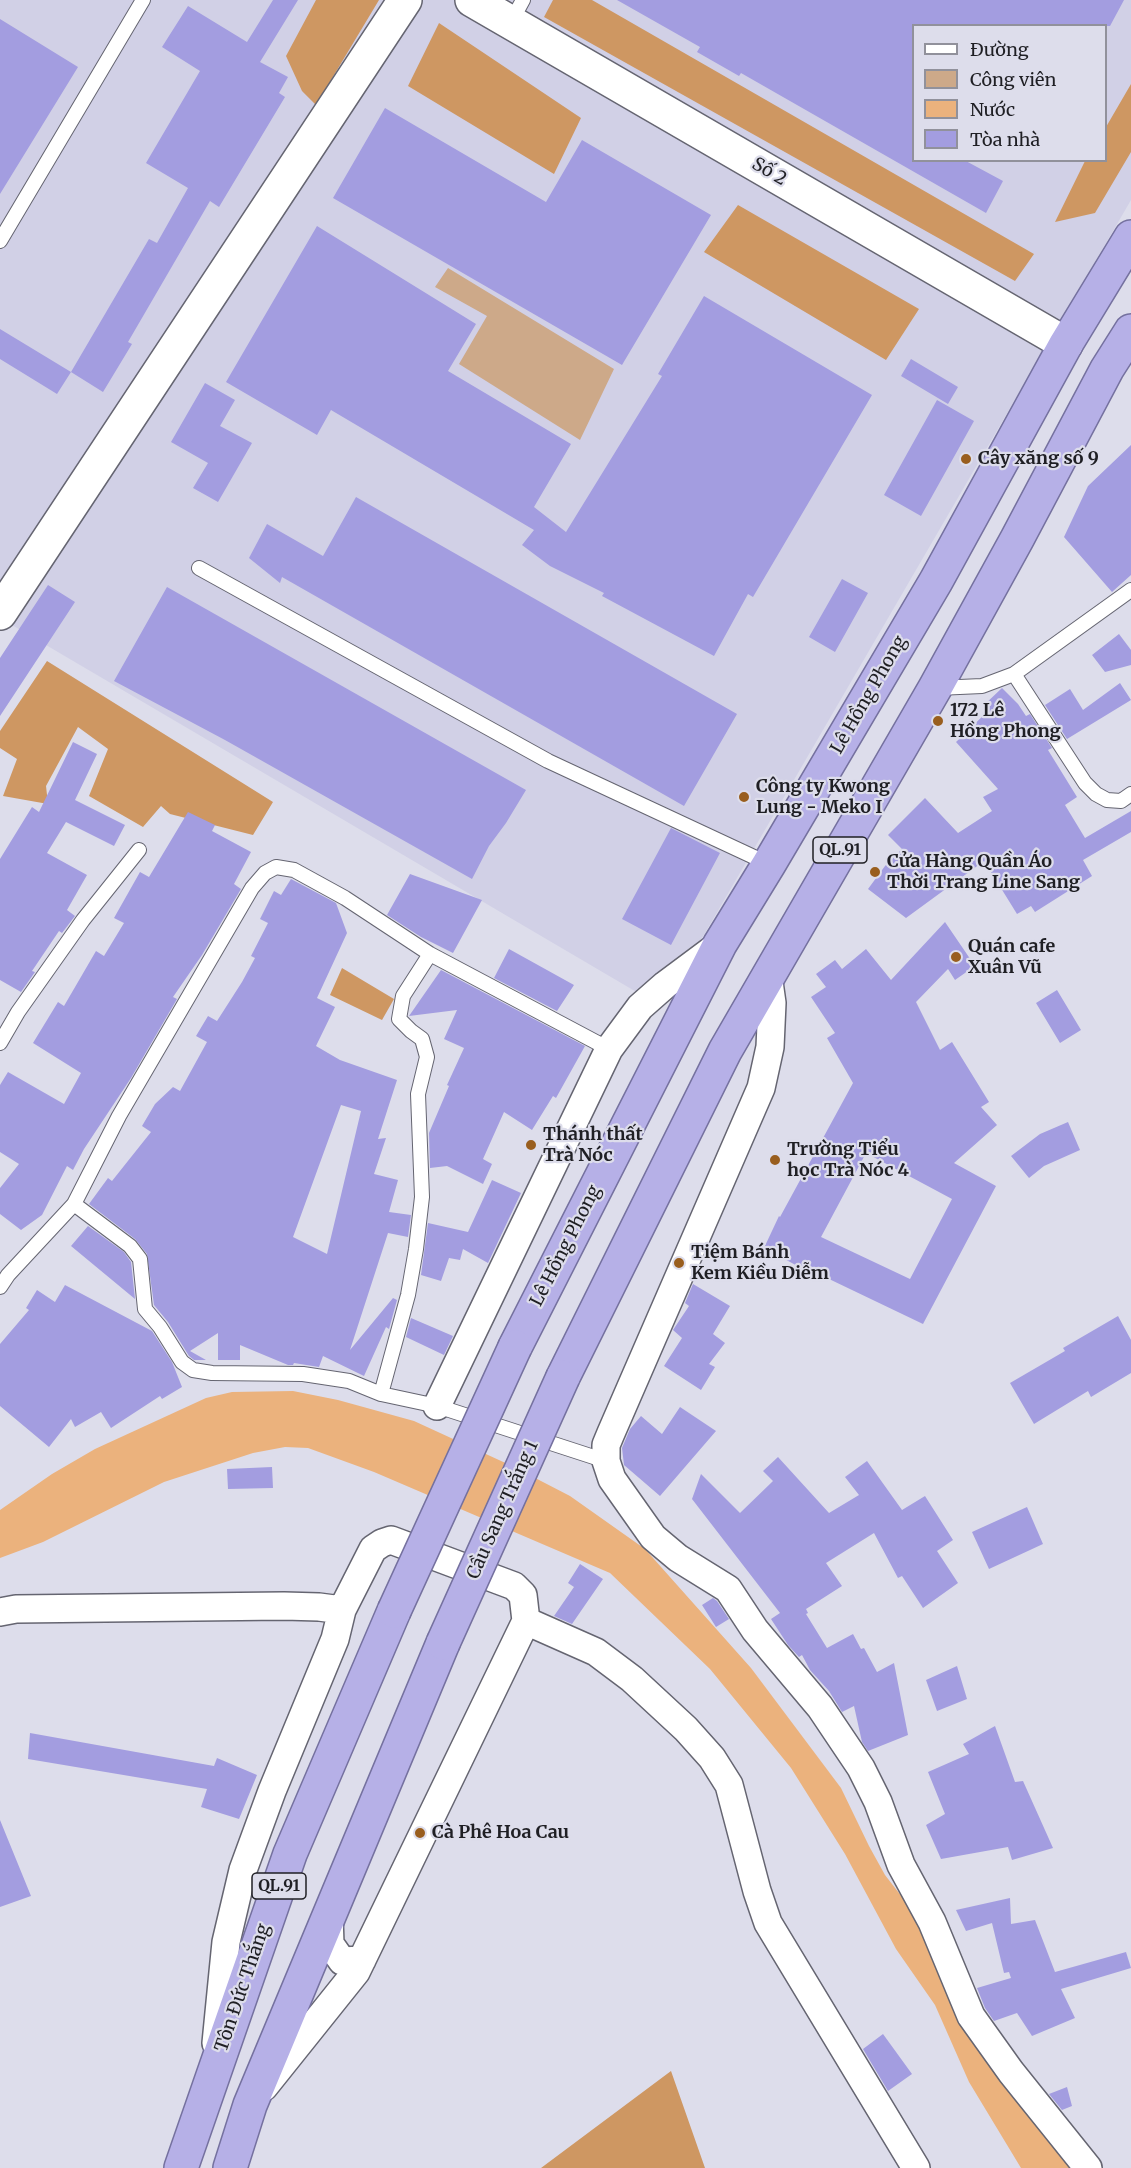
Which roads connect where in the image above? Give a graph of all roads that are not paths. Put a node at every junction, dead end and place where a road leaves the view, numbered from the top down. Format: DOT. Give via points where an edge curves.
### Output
graph roads {
  1 [pos="143,0"];
  2 [pos="405,0"];
  3 [pos="472,0"];
  4 [pos="517,11"];
  5 [pos="1131,237"];
  6 [pos="0,241"];
  7 [pos="1131,331"];
  8 [pos="1066,344"];
  9 [pos="1107,369"];
  10 [pos="199,568"];
  11 [pos="1131,590"];
  12 [pos="0,613"];
  13 [pos="1014,674"];
  14 [pos="934,688"];
  15 [pos="1131,794"];
  16 [pos="139,850"];
  17 [pos="770,864"];
  18 [pos="720,944"];
  19 [pos="430,954"];
  20 [pos="768,975"];
  21 [pos="0,1043"];
  22 [pos="609,1049"];
  23 [pos="74,1204"];
  24 [pos="0,1287"];
  25 [pos="381,1394"];
  26 [pos="437,1406"];
  27 [pos="606,1461"];
  28 [pos="342,1610"];
  29 [pos="394,1611"];
  30 [pos="0,1612"];
  31 [pos="526,1621"];
  32 [pos="238,1886"];
  33 [pos="276,1895"];
  34 [pos="329,1914"];
  35 [pos="362,1960"];
  36 [pos="212,2077"];
  37 [pos="250,2105"];
  38 [pos="181,2168"];
  39 [pos="230,2168"];
  40 [pos="916,2168"];
  41 [pos="1088,2168"];
  1 -- 6 [label="lane"];
  2 -- 12 [label="street"];
  3 -- 4 [label="street, Số 2"];
  4 -- 8 [label="street, Số 2"];
  5 -- 8 [label="highway, Lê Hồng Phong / QL.91"];
  7 -- 9 [label="highway, QL.91"];
  8 -- 9 [label="highway"];
  8 -- 17 [label="highway, Lê Hồng Phong / QL.91" via="936,581"];
  9 -- 14 [label="highway, QL.91"];
  10 -- 17 [label="lane" via="548,761"];
  11 -- 13 [label="lane"];
  13 -- 14 [label="lane" via="982,686"];
  13 -- 15 [label="lane" via="1085,783 1107,800 1121,801"];
  14 -- 20 [label="highway, QL.91"];
  16 -- 21 [label="lane" via="83,920"];
  17 -- 18 [label="highway, Lê Hồng Phong / QL.91"];
  18 -- 22 [label="street" via="640,1007"];
  18 -- 29 [label="highway, Lê Hồng Phong / QL.91, bridge" via="515,1347"];
  19 -- 22 [label="lane"];
  19 -- 23 [label="lane" via="294,870 276,867 265,873 252,888 119,1116"];
  19 -- 25 [label="lane" via="403,996 399,1019 423,1039 427,1057 418,1094 422,1197 408,1295"];
  20 -- 27 [label="street" via="772,1003 770,1047 761,1088 606,1445"];
  20 -- 34 [label="highway, Cầu Sang Trắng 1 / QL.91, bridge" via="725,1051 563,1377 443,1643"];
  22 -- 26 [label="street"];
  23 -- 24 [label="lane"];
  23 -- 25 [label="lane" via="130,1246 140,1259 145,1309 182,1362 193,1370 303,1374 349,1381"];
  25 -- 26 [label="lane"];
  26 -- 27 [label="lane"];
  27 -- 41 [label="street" via="612,1479 653,1537 678,1558 728,1589 755,1630 820,1707 861,1768 878,1802 902,1865 932,1922 971,2016"];
  28 -- 30 [label="street" via="285,1606"];
  28 -- 31 [label="street" via="373,1549 391,1540 514,1586 523,1595"];
  28 -- 32 [label="street" via="335,1639 272,1791"];
  29 -- 33 [label="highway, Tôn Đức Thắng / QL.91"];
  31 -- 35 [label="street"];
  31 -- 40 [label="street" via="596,1652 640,1686 712,1758 729,1785 768,1923"];
  32 -- 33 [label="street" via="250,1903"];
  32 -- 36 [label="street" via="226,1942"];
  33 -- 36 [label="highway, Tôn Đức Thắng / QL.91"];
  34 -- 35 [label="street" via="330,1944 342,1961"];
  34 -- 37 [label="highway, QL.91"];
  35 -- 37 [label="street"];
  36 -- 38 [label="highway, Tôn Đức Thắng / QL.91"];
  37 -- 39 [label="highway, QL.91"];
}
